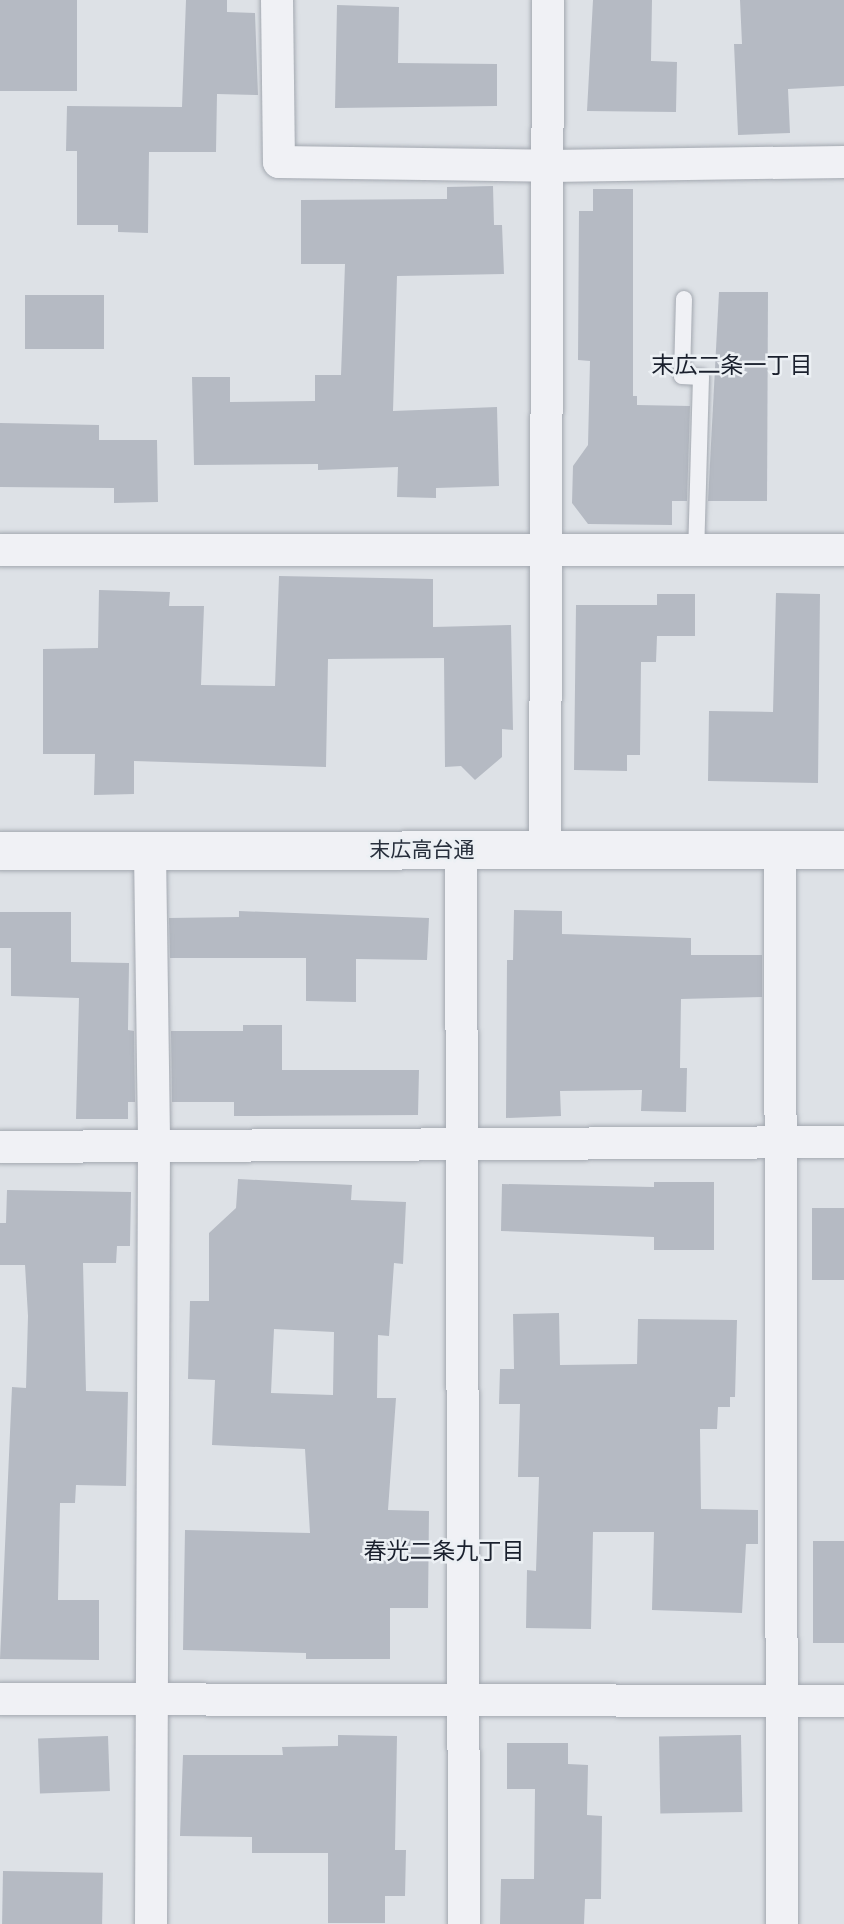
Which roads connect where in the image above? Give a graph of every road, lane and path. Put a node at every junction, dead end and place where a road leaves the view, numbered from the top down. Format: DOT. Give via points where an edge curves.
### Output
graph roads {
  1 [pos="277,0"];
  2 [pos="548,0"];
  3 [pos="844,162"];
  4 [pos="550,166"];
  5 [pos="684,299"];
  6 [pos="0,550"];
  7 [pos="844,550"];
  8 [pos="696,551"];
  9 [pos="545,552"];
  10 [pos="461,849"];
  11 [pos="545,849"];
  12 [pos="0,850"];
  13 [pos="780,850"];
  14 [pos="844,850"];
  15 [pos="150,851"];
  16 [pos="783,1142"];
  17 [pos="844,1142"];
  18 [pos="464,1144"];
  19 [pos="154,1145"];
  20 [pos="0,1147"];
  21 [pos="150,1698"];
  22 [pos="0,1699"];
  23 [pos="464,1701"];
  24 [pos="781,1701"];
  25 [pos="844,1701"];
  26 [pos="151,1924"];
  27 [pos="464,1924"];
  28 [pos="782,1924"];
  1 -- 4 [label="street" via="279,162"];
  2 -- 4 [label="street"];
  3 -- 4 [label="street"];
  4 -- 9 [label="street"];
  5 -- 8 [label="lane" via="682,376 701,377"];
  6 -- 9 [label="street"];
  7 -- 8 [label="street"];
  8 -- 9 [label="street"];
  9 -- 11 [label="street"];
  10 -- 11 [label="street, 末広高台通"];
  10 -- 15 [label="street, 末広高台通"];
  10 -- 18 [label="street"];
  11 -- 13 [label="street, 末広高台通"];
  12 -- 15 [label="street, 末広高台通"];
  13 -- 14 [label="street, 末広高台通"];
  13 -- 16 [label="street"];
  15 -- 19 [label="street"];
  16 -- 17 [label="street"];
  16 -- 18 [label="street"];
  16 -- 24 [label="street"];
  18 -- 19 [label="street"];
  18 -- 23 [label="street"];
  19 -- 20 [label="street"];
  19 -- 21 [label="street"];
  21 -- 22 [label="street"];
  21 -- 23 [label="street"];
  21 -- 26 [label="street"];
  23 -- 24 [label="street"];
  23 -- 27 [label="street"];
  24 -- 25 [label="street"];
  24 -- 28 [label="street"];
}
